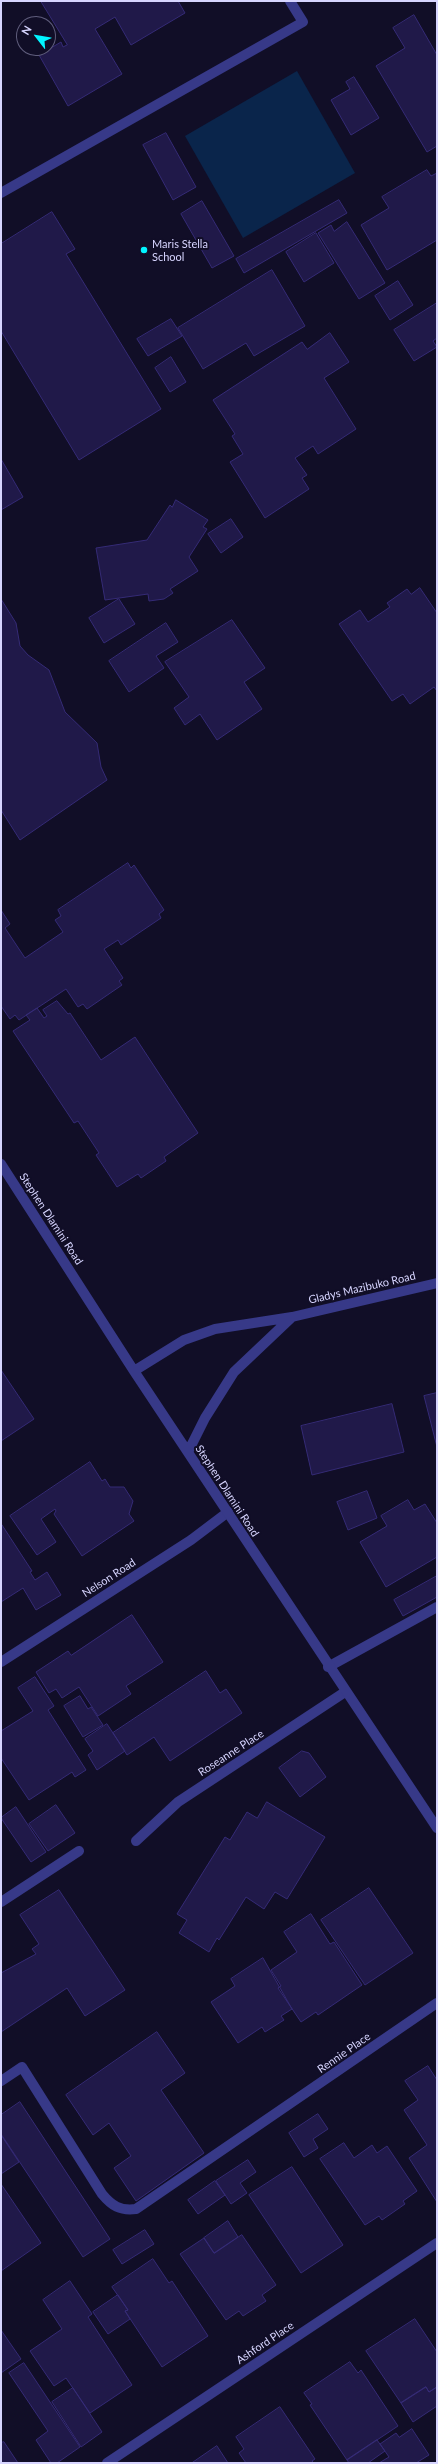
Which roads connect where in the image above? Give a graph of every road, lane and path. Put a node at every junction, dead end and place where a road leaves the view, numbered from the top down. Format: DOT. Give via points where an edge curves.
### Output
graph roads {
  1 [pos="290,1"];
  2 [pos="1,193"];
  3 [pos="2,1166"];
  4 [pos="437,1283"];
  5 [pos="292,1317"];
  6 [pos="134,1371"];
  7 [pos="188,1452"];
  8 [pos="228,1512"];
  9 [pos="437,1607"];
  10 [pos="1,1662"];
  11 [pos="328,1667"];
  12 [pos="345,1692"];
  13 [pos="437,1828"];
  14 [pos="136,1841"];
  15 [pos="79,1851"];
  16 [pos="1,1902"];
  17 [pos="437,2003"];
  18 [pos="1,2081"];
  19 [pos="437,2243"];
  20 [pos="107,2463"];
  1 -- 2 [label="street" via="303,22"];
  3 -- 6 [label="street, Stephen Dlamini Road"];
  4 -- 5 [label="street, Gladys Mazibuko Road"];
  5 -- 6 [label="street, Gladys Mazibuko Road" via="215,1329 196,1335"];
  5 -- 7 [label="street" via="234,1372 205,1418"];
  6 -- 7 [label="street, Stephen Dlamini Road"];
  7 -- 8 [label="street, Stephen Dlamini Road"];
  8 -- 10 [label="street, Nelson Road" via="190,1540"];
  8 -- 11 [label="street, Stephen Dlamini Road"];
  9 -- 11 [label="street"];
  11 -- 12 [label="street, Stephen Dlamini Road"];
  12 -- 13 [label="street, Stephen Dlamini Road"];
  12 -- 14 [label="street, Roseanne Place" via="178,1802"];
  15 -- 16 [label="street"];
  17 -- 18 [label="street, Rennie Place" via="136,2209 127,2210 110,2204 22,2067"];
  19 -- 20 [label="street, Ashford Place"];
}
